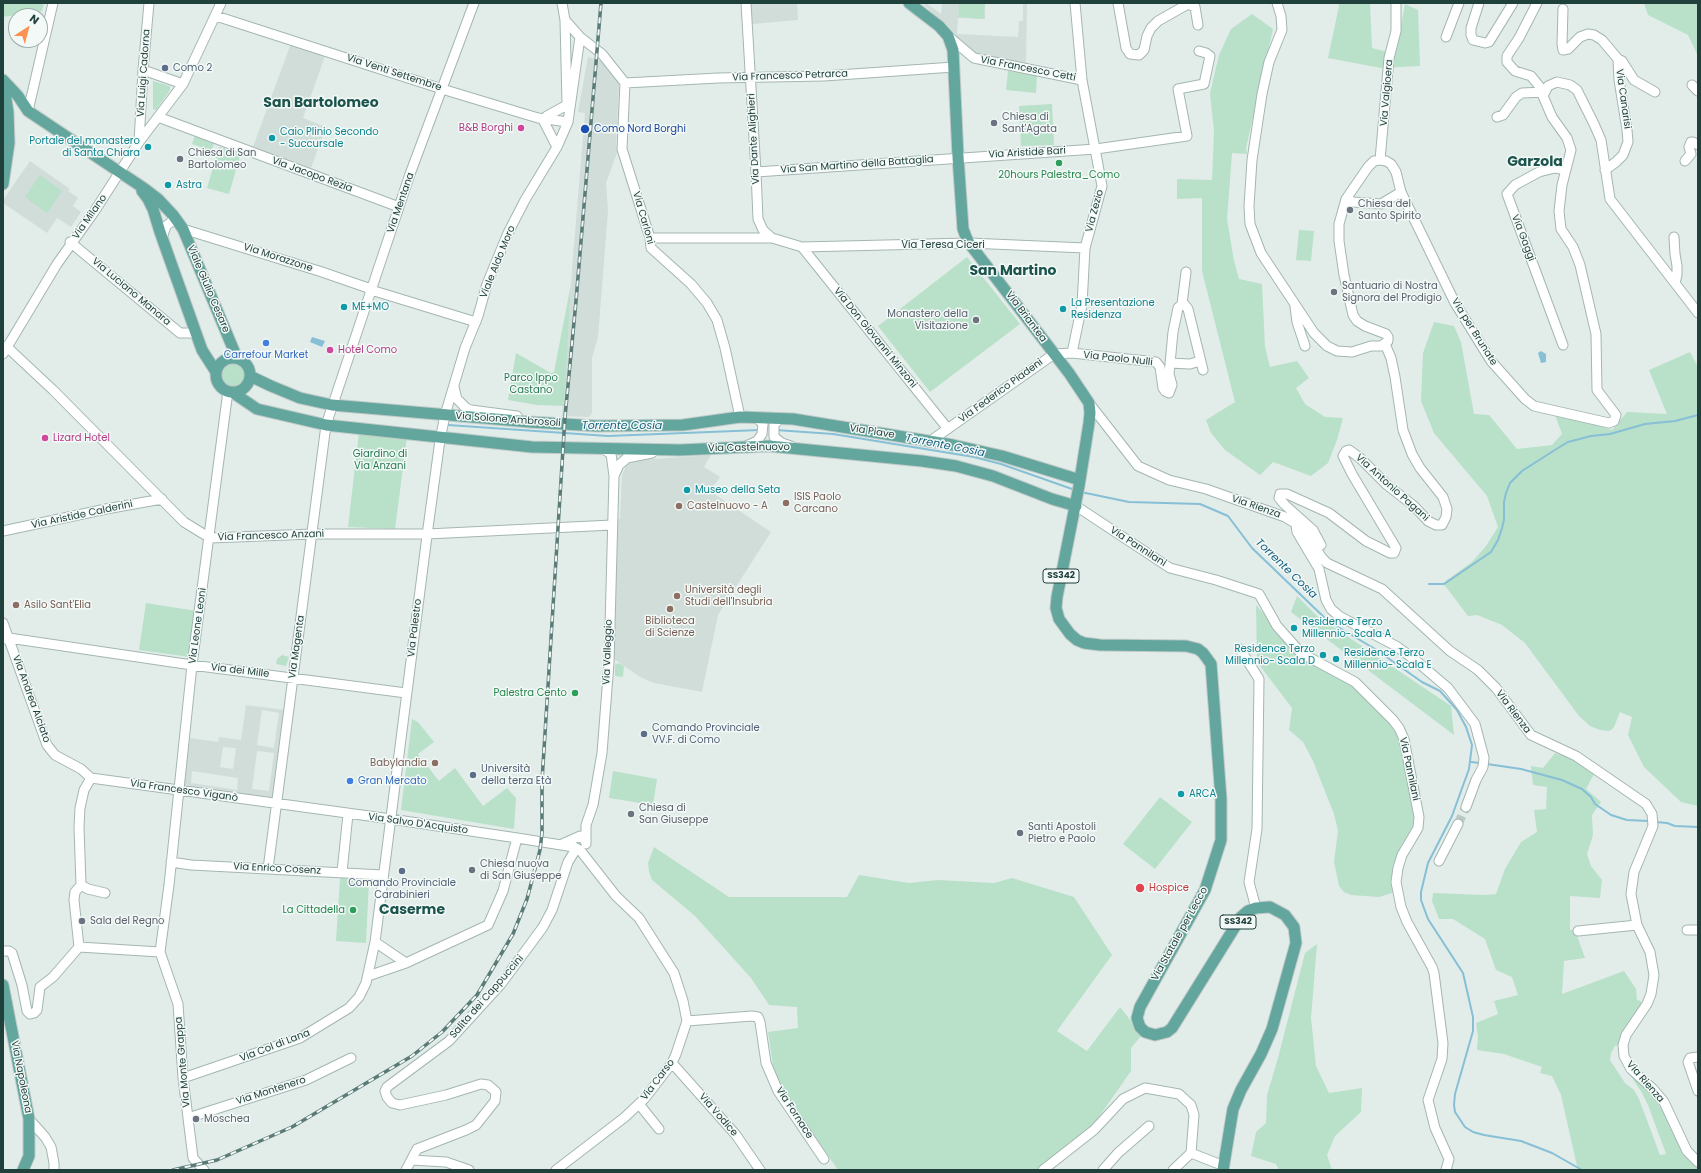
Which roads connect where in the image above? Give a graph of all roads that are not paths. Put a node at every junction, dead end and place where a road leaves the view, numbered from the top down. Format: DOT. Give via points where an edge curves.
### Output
graph roads {
  1 [pos="53,3"];
  2 [pos="149,3"];
  3 [pos="221,3"];
  4 [pos="474,3"];
  5 [pos="562,3"];
  6 [pos="746,3"];
  7 [pos="909,3"];
  8 [pos="1075,3"];
  9 [pos="1118,3"];
  10 [pos="1277,3"];
  11 [pos="1396,3"];
  12 [pos="1403,3"];
  13 [pos="1459,3"];
  14 [pos="1479,3"];
  15 [pos="1513,3"];
  16 [pos="1537,3"];
  17 [pos="1563,9"];
  18 [pos="216,16"];
  19 [pos="565,20"];
  20 [pos="1198,25"];
  21 [pos="1396,31"];
  22 [pos="948,36"];
  23 [pos="580,37"];
  24 [pos="1446,37"];
  25 [pos="1199,51"];
  26 [pos="974,58"];
  27 [pos="1618,59"];
  28 [pos="954,62"];
  29 [pos="143,70"];
  30 [pos="750,78"];
  31 [pos="1082,80"];
  32 [pos="3,81"];
  33 [pos="625,83"];
  34 [pos="183,84"];
  35 [pos="442,89"];
  36 [pos="1544,92"];
  37 [pos="1655,92"];
  38 [pos="5,111"];
  39 [pos="28,111"];
  40 [pos="158,117"];
  41 [pos="1497,117"];
  42 [pos="543,120"];
  43 [pos="568,122"];
  44 [pos="139,142"];
  45 [pos="1698,146"];
  46 [pos="557,147"];
  47 [pos="1096,149"];
  48 [pos="958,158"];
  49 [pos="1380,160"];
  50 [pos="1685,161"];
  51 [pos="1566,170"];
  52 [pos="1605,170"];
  53 [pos="756,172"];
  54 [pos="120,173"];
  55 [pos="3,184"];
  56 [pos="137,184"];
  57 [pos="1402,192"];
  58 [pos="1346,199"];
  59 [pos="399,208"];
  60 [pos="180,225"];
  61 [pos="1674,237"];
  62 [pos="162,238"];
  63 [pos="650,238"];
  64 [pos="772,238"];
  65 [pos="71,242"];
  66 [pos="969,243"];
  67 [pos="802,247"];
  68 [pos="1085,248"];
  69 [pos="1186,272"];
  70 [pos="1675,282"];
  71 [pos="371,290"];
  72 [pos="1294,303"];
  73 [pos="1182,304"];
  74 [pos="1698,313"];
  75 [pos="476,322"];
  76 [pos="196,333"];
  77 [pos="1385,344"];
  78 [pos="1563,345"];
  79 [pos="1305,346"];
  80 [pos="5,349"];
  81 [pos="1054,354"];
  82 [pos="1072,354"];
  83 [pos="237,358"];
  84 [pos="1170,363"];
  85 [pos="216,372"];
  86 [pos="250,376"];
  87 [pos="454,382"];
  88 [pos="230,391"];
  89 [pos="1089,403"];
  90 [pos="332,405"];
  91 [pos="740,415"];
  92 [pos="444,417"];
  93 [pos="759,420"];
  94 [pos="777,421"];
  95 [pos="530,422"];
  96 [pos="326,425"];
  97 [pos="948,429"];
  98 [pos="440,435"];
  99 [pos="929,442"];
  100 [pos="746,446"];
  101 [pos="956,446"];
  102 [pos="795,447"];
  103 [pos="605,450"];
  104 [pos="680,450"];
  105 [pos="614,476"];
  106 [pos="1080,483"];
  107 [pos="162,499"];
  108 [pos="1076,502"];
  109 [pos="612,525"];
  110 [pos="1296,525"];
  111 [pos="3,531"];
  112 [pos="312,534"];
  113 [pos="427,534"];
  114 [pos="210,538"];
  115 [pos="1316,548"];
  116 [pos="3,624"];
  117 [pos="6,638"];
  118 [pos="1240,649"];
  119 [pos="192,665"];
  120 [pos="292,678"];
  121 [pos="406,693"];
  122 [pos="91,778"];
  123 [pos="178,791"];
  124 [pos="277,804"];
  125 [pos="1466,807"];
  126 [pos="348,814"];
  127 [pos="391,819"];
  128 [pos="1458,824"];
  129 [pos="517,838"];
  130 [pos="578,845"];
  131 [pos="1439,861"];
  132 [pos="171,862"];
  133 [pos="191,865"];
  134 [pos="268,869"];
  135 [pos="342,872"];
  136 [pos="383,875"];
  137 [pos="169,885"];
  138 [pos="81,886"];
  139 [pos="105,893"];
  140 [pos="1256,908"];
  141 [pos="1637,925"];
  142 [pos="1687,930"];
  143 [pos="1698,930"];
  144 [pos="1578,932"];
  145 [pos="375,942"];
  146 [pos="79,947"];
  147 [pos="3,951"];
  148 [pos="160,952"];
  149 [pos="406,963"];
  150 [pos="368,976"];
  151 [pos="3,985"];
  152 [pos="686,1022"];
  153 [pos="1698,1057"];
  154 [pos="351,1058"];
  155 [pos="672,1063"];
  156 [pos="183,1078"];
  157 [pos="1698,1091"];
  158 [pos="639,1104"];
  159 [pos="188,1118"];
  160 [pos="29,1119"];
  161 [pos="1149,1126"];
  162 [pos="659,1129"];
  163 [pos="1191,1153"];
  164 [pos="824,1159"];
  165 [pos="412,1160"];
  166 [pos="1698,1162"];
  167 [pos="1223,1168"];
  168 [pos="23,1170"];
  169 [pos="54,1170"];
  170 [pos="204,1170"];
  171 [pos="406,1170"];
  172 [pos="469,1170"];
  173 [pos="556,1170"];
  174 [pos="760,1170"];
  175 [pos="1043,1170"];
  176 [pos="1103,1170"];
  177 [pos="1173,1170"];
  178 [pos="1446,1170"];
  1 -- 39 [label="street"];
  2 -- 29 [label="street, Via Luigi Cadorna"];
  3 -- 18 [label="street, Via Milano"];
  4 -- 35 [label="street, Via Mentana"];
  5 -- 19 [label="street"];
  6 -- 30 [label="street, Via Dante Alighieri"];
  7 -- 22 [label="main road"];
  8 -- 31 [label="street, Via Zezio"];
  9 -- 20 [label="street" via="1126,48 1130,54 1139,55 1144,50 1147,36 1158,21 1188,4 1195,7"];
  10 -- 72 [label="street" via="1282,16 1282,30 1269,62 1262,94 1252,160 1250,224 1261,253"];
  11 -- 21 [label="street, Via Valgioera"];
  12 -- 21 [label="street" via="1400,25"];
  13 -- 24 [label="street"];
  14 -- 15 [label="street" via="1471,34 1473,40 1485,43 1489,42"];
  16 -- 36 [label="street" via="1507,56 1507,62 1515,71 1531,76"];
  17 -- 27 [label="street, Via Canarisi" via="1563,50 1588,34 1602,40"];
  18 -- 34 [label="street, Via Milano"];
  18 -- 35 [label="street, Via Venti Settembre"];
  19 -- 23 [label="street"];
  19 -- 42 [label="street" via="567,104"];
  21 -- 49 [label="street, Via Valgioera" via="1389,58"];
  22 -- 26 [label="street, Via Francesco Cetti"];
  22 -- 28 [label="main road, Via Briantea"];
  23 -- 33 [label="street" via="597,50"];
  23 -- 43 [label="street, Viale Aldo Moro"];
  25 -- 47 [label="street, Via Aristide Bari" via="1210,56 1204,84 1178,89 1187,136"];
  26 -- 28 [label="street, Via Francesco Cetti"];
  26 -- 31 [label="street, Via Francesco Cetti"];
  27 -- 37 [label="street" via="1634,80"];
  27 -- 52 [label="street, Via Canarisi" via="1628,142 1623,155"];
  28 -- 30 [label="street, Via Francesco Petrarca" via="824,76"];
  28 -- 48 [label="main road, Via Briantea"];
  29 -- 34 [label="street"];
  29 -- 44 [label="street, Via Luigi Cadorna"];
  30 -- 33 [label="street, Via Francesco Petrarca"];
  30 -- 53 [label="street, Via Dante Alighieri"];
  31 -- 47 [label="street, Via Zezio"];
  32 -- 38 [label="main road"];
  32 -- 39 [label="main road"];
  33 -- 63 [label="street, Via Carloni" via="622,149"];
  34 -- 40 [label="street, Via Milano"];
  35 -- 42 [label="street, Via Venti Settembre"];
  35 -- 59 [label="street, Via Mentana"];
  36 -- 41 [label="street" via="1522,93 1516,97 1507,111"];
  36 -- 51 [label="street, Via per Brunate" via="1543,96 1552,117 1570,145 1571,154"];
  36 -- 52 [label="street" via="1548,86 1557,82 1570,85 1577,90 1601,140"];
  38 -- 39 [label="main road"];
  38 -- 55 [label="main road" via="9,143"];
  39 -- 54 [label="main road, Viale Giulio Cesare"];
  40 -- 44 [label="street, Via Milano"];
  40 -- 59 [label="street, Via Jacopo Rezia"];
  42 -- 43 [label="street, Via Venti Settembre"];
  42 -- 46 [label="street"];
  43 -- 46 [label="street, Viale Aldo Moro"];
  44 -- 54 [label="street, Via Milano"];
  45 -- 50 [label="street" via="1690,142 1691,154"];
  46 -- 75 [label="street, Viale Aldo Moro" via="508,234 487,284"];
  47 -- 48 [label="street, Via Aristide Bari"];
  47 -- 68 [label="street, Via Zezio" via="1102,186"];
  48 -- 53 [label="street, Via San Martino della Battaglia"];
  48 -- 66 [label="main road, Via Briantea" via="963,229"];
  49 -- 57 [label="street, Via per Brunate" via="1391,164"];
  49 -- 58 [label="street" via="1368,166"];
  51 -- 57 [label="street, Via per Brunate" via="1559,211 1561,229 1573,247 1580,265 1596,334 1596,390 1616,415 1612,423 1534,406 1517,391 1491,361 1455,303"];
  51 -- 78 [label="street, Via Gaggi" via="1555,168 1539,172 1515,185 1507,194"];
  52 -- 70 [label="street" via="1610,199"];
  53 -- 64 [label="street, Via Dante Alighieri" via="758,219 763,230"];
  54 -- 56 [label="main road, Viale Giulio Cesare"];
  54 -- 65 [label="street, Via Milano"];
  56 -- 60 [label="main road, Viale Giulio Cesare" via="158,199"];
  56 -- 62 [label="main road, Viale Giulio Cesare" via="148,199"];
  57 -- 58 [label="street" via="1381,204"];
  58 -- 77 [label="street" via="1339,224 1339,241 1353,315 1365,326 1386,334 1388,339"];
  59 -- 71 [label="street, Via Mentana"];
  60 -- 62 [label="street" via="171,222 166,226"];
  60 -- 71 [label="street, Via Morazzone"];
  60 -- 83 [label="main road, Viale Giulio Cesare"];
  61 -- 70 [label="street" via="1678,275"];
  62 -- 76 [label="main road, Viale Giulio Cesare"];
  63 -- 64 [label="street"];
  63 -- 91 [label="street, Via Carloni" via="654,252 691,284 717,320"];
  64 -- 67 [label="street"];
  65 -- 76 [label="street, Via Luciano Manara" via="180,333"];
  65 -- 80 [label="street, Via Milano"];
  66 -- 67 [label="street, Via Teresa Ciceri"];
  66 -- 68 [label="street, Via Teresa Ciceri"];
  66 -- 81 [label="main road, Via Briantea"];
  67 -- 97 [label="street, Via Don Giovanni Minzoni"];
  68 -- 82 [label="street, Via Zezio" via="1082,305"];
  69 -- 73 [label="street, Via Paolo Nulli"];
  70 -- 74 [label="street"];
  71 -- 75 [label="street, Via Morazzone"];
  71 -- 90 [label="street, Via Mentana"];
  72 -- 77 [label="street" via="1314,333 1327,346 1337,351 1352,352"];
  72 -- 79 [label="street"];
  73 -- 84 [label="street, Via Paolo Nulli" via="1178,308"];
  73 -- 84 [label="street" via="1188,309 1202,366"];
  75 -- 87 [label="street, Viale Aldo Moro"];
  76 -- 85 [label="main road, Viale Giulio Cesare" via="207,360"];
  77 -- 115 [label="street, Via Antonio Pagani" via="1395,377 1403,430 1420,468 1443,497 1447,509 1446,517 1442,525 1428,521 1349,450 1343,456 1396,548 1394,553 1390,553 1366,541 1328,513 1287,494 1280,494 1279,498 1285,505 1313,530 1321,545"];
  80 -- 107 [label="street, Via Francesco Anzani"];
  81 -- 82 [label="street"];
  81 -- 89 [label="main road, Via Briantea"];
  81 -- 97 [label="street, Via Federico Piadeni"];
  82 -- 84 [label="street, Via Paolo Nulli" via="1156,362 1160,367 1163,388 1167,393 1171,391 1172,385 1169,379"];
  83 -- 85 [label="main road" via="221,362"];
  83 -- 86 [label="main road" via="246,363"];
  85 -- 88 [label="main road" via="218,384"];
  86 -- 88 [label="main road" via="242,389"];
  86 -- 90 [label="main road" via="300,398"];
  87 -- 92 [label="street, Viale Aldo Moro"];
  87 -- 95 [label="street" via="457,399 466,408 522,416"];
  88 -- 96 [label="main road" via="257,409"];
  88 -- 114 [label="street, Via Leone Leoni" via="216,474"];
  89 -- 106 [label="main road" via="1089,423"];
  89 -- 110 [label="street, Via Rienza" via="1138,466 1168,480 1206,489 1285,517"];
  90 -- 92 [label="main road, Via Solone Ambrosoli"];
  90 -- 96 [label="street"];
  91 -- 93 [label="main road, Via Solone Ambrosoli"];
  91 -- 95 [label="main road, Via Solone Ambrosoli" via="683,425 597,426"];
  92 -- 95 [label="main road, Via Solone Ambrosoli"];
  92 -- 98 [label="street, Viale Aldo Moro"];
  93 -- 94 [label="main road, Via Piave"];
  93 -- 100 [label="street" via="763,431 760,438"];
  94 -- 99 [label="main road, Via Piave" via="793,419"];
  94 -- 102 [label="street" via="774,436 782,443"];
  96 -- 98 [label="main road"];
  96 -- 112 [label="street, Via Magenta"];
  97 -- 99 [label="street, Via Federico Piadeni"];
  97 -- 101 [label="street, Via Don Giovanni Minzoni" via="948,440"];
  98 -- 103 [label="main road, Via Castelnuovo" via="536,448"];
  98 -- 113 [label="street, Via Palestro"];
  99 -- 101 [label="main road, Via Piave"];
  100 -- 102 [label="main road, Via Castelnuovo"];
  100 -- 104 [label="main road, Via Castelnuovo"];
  101 -- 106 [label="main road, Via Piave" via="1002,456"];
  102 -- 108 [label="main road, Via Castelnuovo" via="956,466 993,476 1052,499"];
  103 -- 104 [label="main road, Via Castelnuovo"];
  103 -- 105 [label="street, Via Valleggio" via="610,454"];
  104 -- 105 [label="street" via="626,458"];
  105 -- 109 [label="street, Via Valleggio"];
  106 -- 108 [label="main road, Via Statale per Lecco"];
  107 -- 111 [label="street, Via Aristide Calderini"];
  107 -- 114 [label="street, Via Francesco Anzani" via="184,522"];
  108 -- 140 [label="main road, Via Statale per Lecco / SS342" via="1056,597 1059,619 1067,631 1084,643 1193,647 1204,653 1211,664 1221,799 1221,840 1205,890 1140,1007 1138,1022 1145,1032 1155,1035 1172,1028 1241,917"];
  108 -- 178 [label="street, Via Pannilani" via="1170,568 1259,594 1277,626 1301,653 1355,682 1399,728 1404,739 1419,817 1418,828 1400,862 1396,882 1400,907 1434,973 1443,1043 1442,1059 1428,1100 1435,1128 1448,1159"];
  109 -- 113 [label="street, Via Francesco Anzani"];
  109 -- 130 [label="street, Via Valleggio" via="609,663 602,753 592,805"];
  110 -- 115 [label="street, Via Rienza" via="1302,528"];
  110 -- 125 [label="street" via="1297,532 1319,570 1331,610 1402,650 1448,688 1475,724 1483,762"];
  112 -- 113 [label="street, Via Francesco Anzani"];
  112 -- 114 [label="street, Via Francesco Anzani"];
  112 -- 120 [label="street, Via Magenta" via="299,605"];
  113 -- 121 [label="street, Via Palestro"];
  114 -- 119 [label="street, Via Leone Leoni"];
  115 -- 141 [label="street, Via Rienza" via="1327,563 1382,589 1450,651 1478,670 1496,688 1531,735 1576,756 1641,800 1650,809 1653,820 1651,831 1633,879 1632,900"];
  116 -- 117 [label="street, Via Andrea Alciato"];
  117 -- 119 [label="street, Via dei Mille"];
  117 -- 122 [label="street, Via Andrea Alciato" via="47,745 55,754"];
  118 -- 140 [label="street" via="1259,679 1257,829 1249,882"];
  119 -- 120 [label="street, Via dei Mille"];
  119 -- 123 [label="street, Via Leone Leoni"];
  120 -- 121 [label="street, Via dei Mille"];
  120 -- 124 [label="street, Via Magenta"];
  121 -- 127 [label="street, Via Palestro"];
  122 -- 123 [label="street, Via Francesco Viganò"];
  122 -- 138 [label="street" via="84,790 80,808"];
  123 -- 124 [label="street, Via Francesco Viganò"];
  123 -- 132 [label="street, Via Leone Leoni"];
  124 -- 126 [label="street, Via Salvo D'Acquisto"];
  124 -- 134 [label="street, Via Magenta"];
  126 -- 127 [label="street, Via Salvo D'Acquisto"];
  126 -- 135 [label="street"];
  127 -- 129 [label="street, Via Salvo D'Acquisto"];
  127 -- 136 [label="street, Via Palestro"];
  128 -- 131 [label="street"];
  129 -- 130 [label="street, Via Salvo D'Acquisto" via="558,846"];
  129 -- 149 [label="street" via="505,884 488,925"];
  130 -- 152 [label="street, Via Carso" via="616,896 639,918 674,973 683,1001"];
  130 -- 165 [label="street, Salita dei Cappuccini" via="568,862 552,910 543,927 501,984 449,1041 387,1087 387,1097 392,1103 400,1105 482,1084 488,1085 496,1092 495,1101 476,1125 417,1149"];
  132 -- 133 [label="street, Via Enrico Cosenz"];
  132 -- 137 [label="street, Via Leone Leoni"];
  133 -- 134 [label="street, Via Enrico Cosenz"];
  133 -- 137 [label="street" via="179,870"];
  134 -- 135 [label="street, Via Enrico Cosenz"];
  135 -- 136 [label="street, Via Enrico Cosenz"];
  136 -- 145 [label="street, Via Col di Lana"];
  137 -- 148 [label="street, Via Leone Leoni"];
  138 -- 139 [label="street"];
  138 -- 146 [label="street" via="75,892 74,900"];
  140 -- 167 [label="main road, SS342" via="1270,907 1285,915 1294,927 1296,943 1272,1029 1233,1109"];
  141 -- 144 [label="street"];
  141 -- 166 [label="street, Via Rienza" via="1650,952 1653,983 1647,1004 1626,1035 1623,1045 1624,1056 1631,1069 1654,1089 1664,1102 1687,1151"];
  142 -- 143 [label="street"];
  145 -- 149 [label="street"];
  145 -- 150 [label="street, Via Col di Lana"];
  146 -- 147 [label="street" via="53,977 40,987 37,1010 30,1014 26,1009 12,953"];
  146 -- 148 [label="street"];
  148 -- 156 [label="street, Via Monte Grappa" via="178,1004"];
  149 -- 150 [label="street"];
  150 -- 156 [label="street, Via Col di Lana" via="364,989 352,1005 314,1030 293,1040"];
  151 -- 160 [label="main road, Via Napoleona"];
  152 -- 155 [label="street, Via Carso"];
  152 -- 164 [label="street, Via Fornace" via="758,1017 766,1064 778,1091"];
  153 -- 157 [label="street" via="1690,1058 1688,1062"];
  154 -- 159 [label="street, Via Montenero" via="306,1080"];
  155 -- 158 [label="street, Via Carso"];
  155 -- 174 [label="street, Via Vodice" via="736,1135"];
  156 -- 159 [label="street, Via Monte Grappa"];
  158 -- 162 [label="street"];
  158 -- 173 [label="street, Via Carso"];
  159 -- 170 [label="street, Via Monte Grappa" via="193,1158"];
  160 -- 168 [label="main road, Via Napoleona" via="28,1156"];
  160 -- 169 [label="street" via="51,1147"];
  161 -- 176 [label="street"];
  163 -- 167 [label="street"];
  163 -- 175 [label="street" via="1194,1115 1189,1102 1179,1094 1145,1088 1124,1099 1094,1130"];
  163 -- 177 [label="street"];
  165 -- 171 [label="street, Salita dei Cappuccini"];
  165 -- 172 [label="street" via="446,1162"];
}
